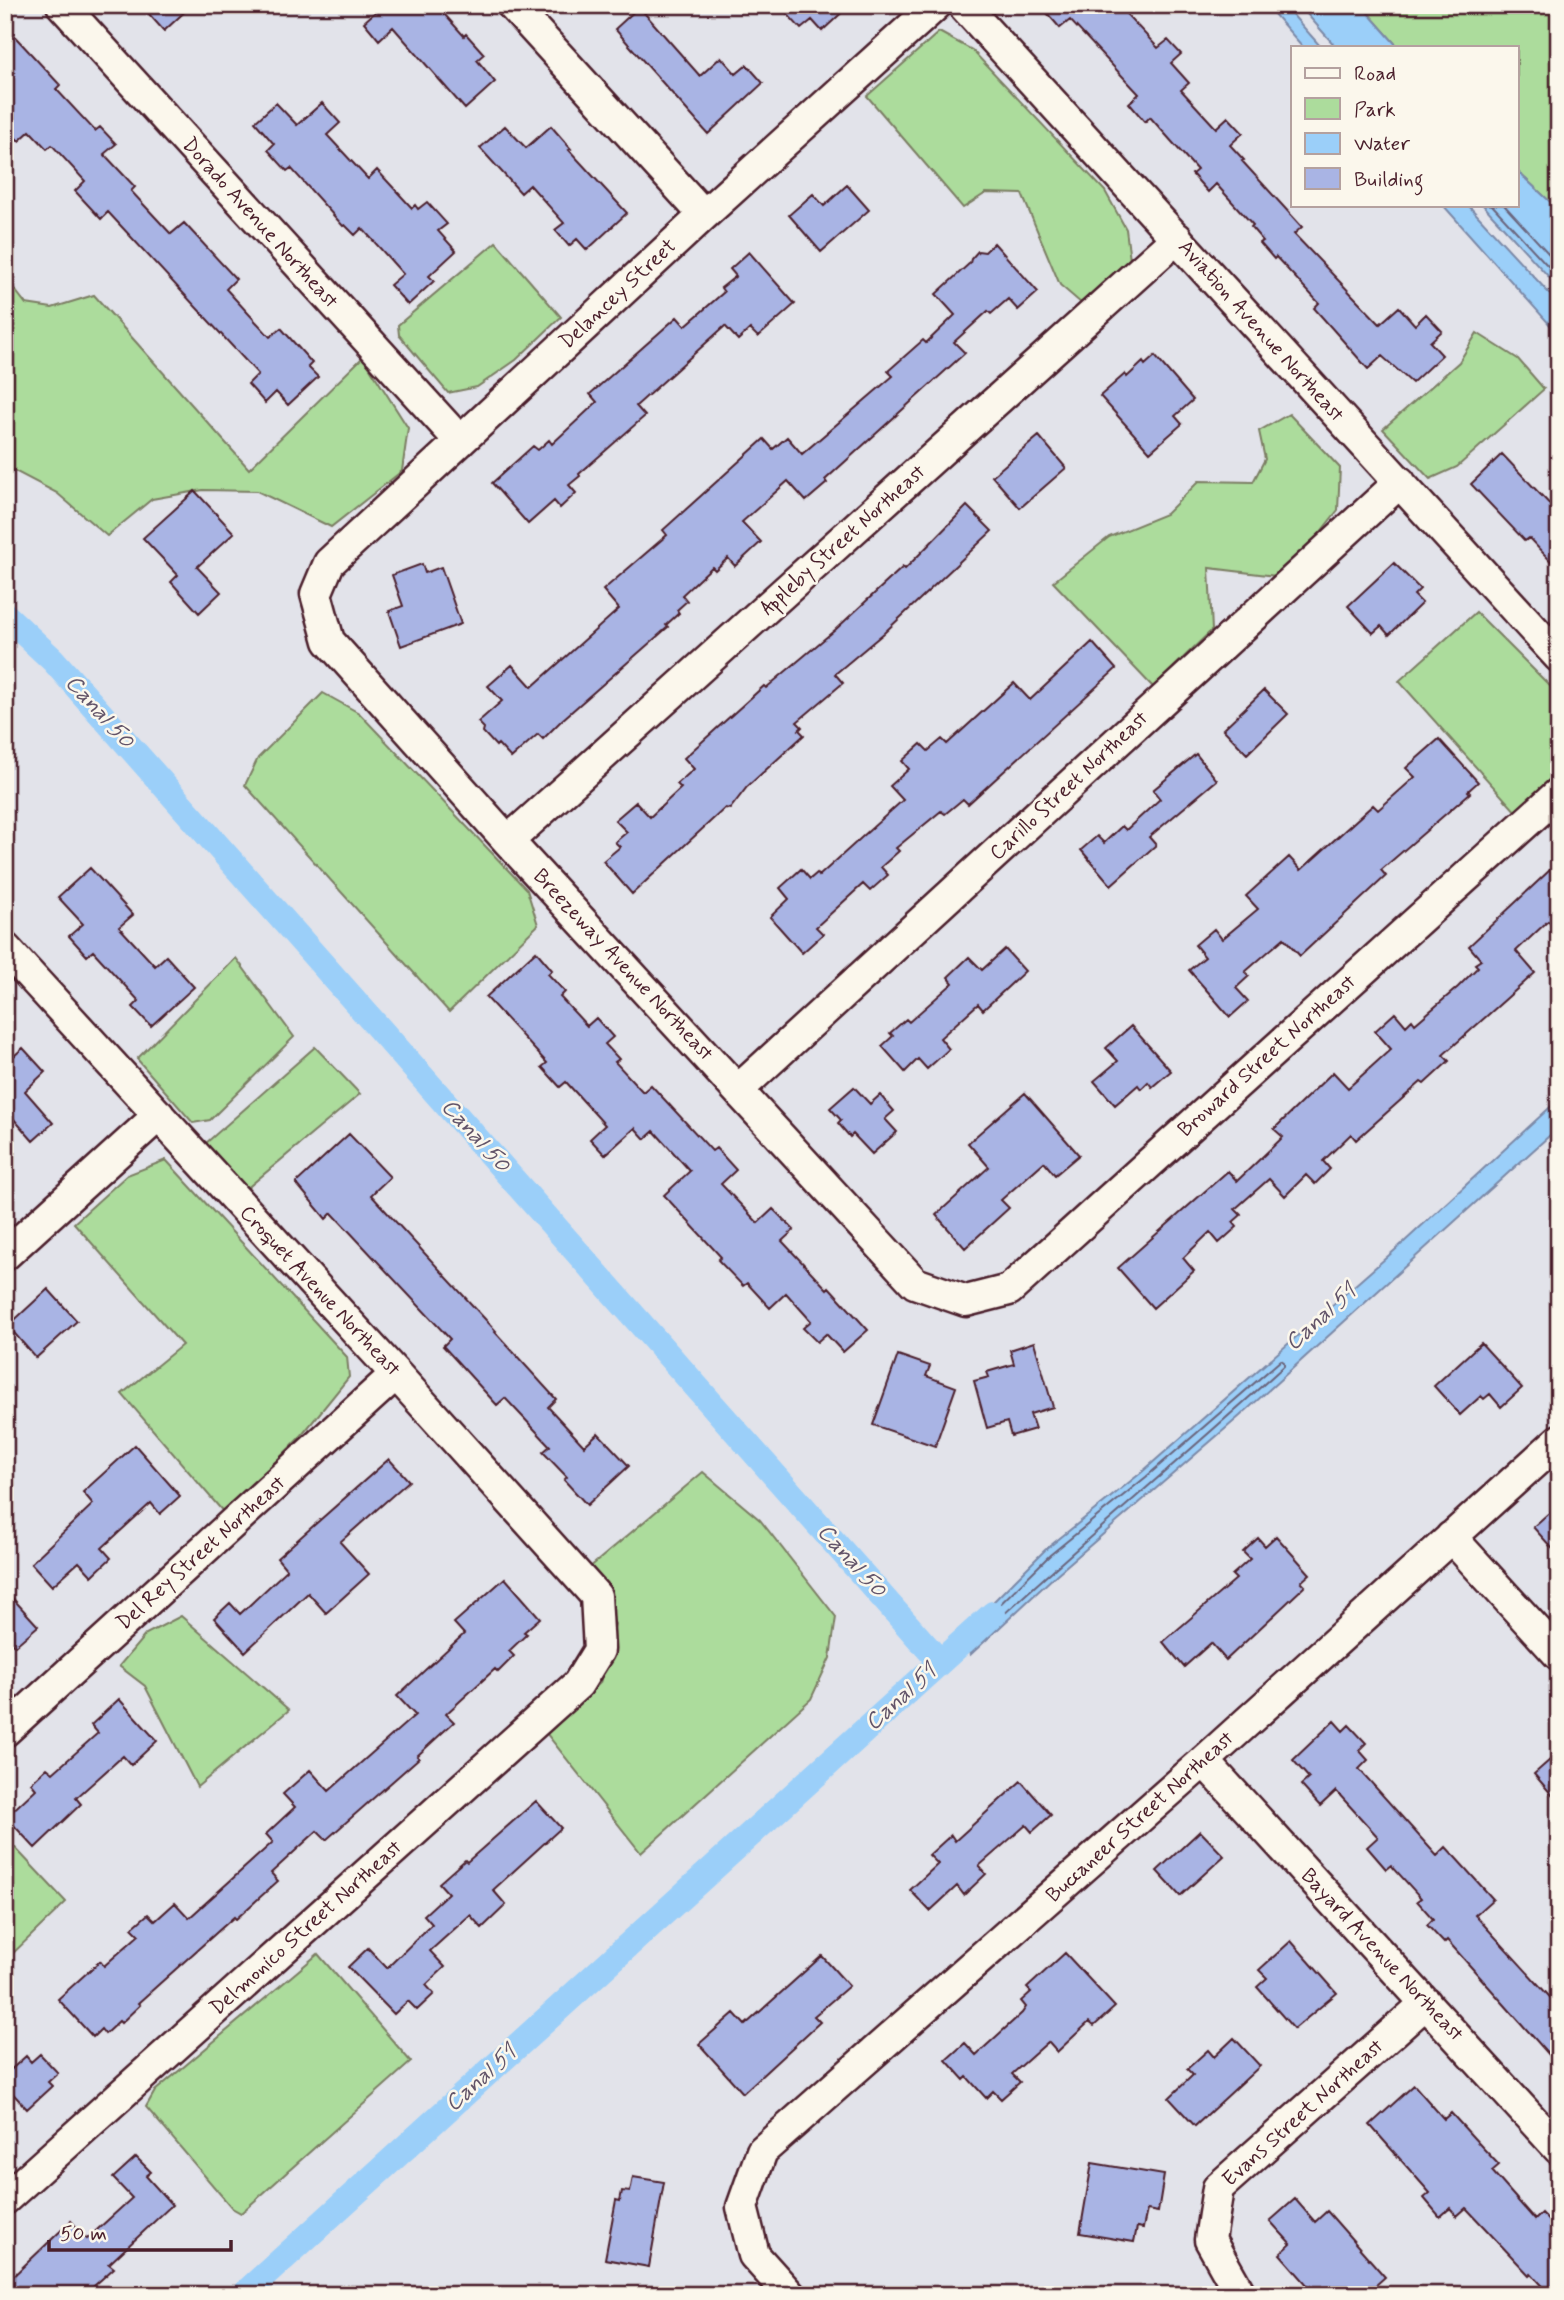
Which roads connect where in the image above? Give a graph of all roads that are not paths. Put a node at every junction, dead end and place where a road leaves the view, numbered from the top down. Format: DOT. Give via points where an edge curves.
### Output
graph roads {
  1 [pos="62,5"];
  2 [pos="512,5"];
  3 [pos="936,5"];
  4 [pos="963,5"];
  5 [pos="704,215"];
  6 [pos="1177,238"];
  7 [pos="459,440"];
  8 [pos="1400,482"];
  9 [pos="316,594"];
  10 [pos="1559,657"];
  11 [pos="1559,793"];
  12 [pos="509,841"];
  13 [pos="5,948"];
  14 [pos="738,1090"];
  15 [pos="159,1115"];
  16 [pos="5,1255"];
  17 [pos="966,1301"];
  18 [pos="396,1374"];
  19 [pos="1559,1440"];
  20 [pos="1451,1537"];
  21 [pos="599,1650"];
  22 [pos="1559,1655"];
  23 [pos="5,1731"];
  24 [pos="1204,1761"];
  25 [pos="1426,2003"];
  26 [pos="1559,2149"];
  27 [pos="5,2199"];
  28 [pos="790,2295"];
  29 [pos="1241,2295"];
  1 -- 7 [label="street, Dorado Avenue Northeast"];
  2 -- 5 [label="street"];
  3 -- 5 [label="street, Delancey Street"];
  4 -- 6 [label="street, Aviation Avenue Northeast"];
  5 -- 7 [label="street, Delancey Street"];
  6 -- 8 [label="street, Aviation Avenue Northeast"];
  6 -- 12 [label="street, Appleby Street Northeast"];
  7 -- 9 [label="street, Delancey Street" via="329,563"];
  8 -- 10 [label="street, Aviation Avenue Northeast"];
  8 -- 14 [label="street, Carillo Street Northeast"];
  9 -- 12 [label="street, Breezeway Avenue Northeast" via="329,641"];
  11 -- 17 [label="street, Broward Street Northeast" via="1009,1290"];
  12 -- 14 [label="street, Breezeway Avenue Northeast"];
  13 -- 15 [label="street, Croquet Avenue Northeast"];
  14 -- 17 [label="street, Breezeway Avenue Northeast" via="915,1283"];
  15 -- 16 [label="street"];
  15 -- 18 [label="street, Croquet Avenue Northeast"];
  18 -- 21 [label="street, Croquet Avenue Northeast" via="596,1596"];
  18 -- 23 [label="street, Del Rey Street Northeast"];
  19 -- 20 [label="street, Buccaneer Street Northeast"];
  20 -- 22 [label="street"];
  20 -- 24 [label="street, Buccaneer Street Northeast"];
  21 -- 27 [label="street, Delmonico Street Northeast" via="578,1684"];
  24 -- 25 [label="street, Bayard Avenue Northeast"];
  24 -- 28 [label="street, Buccaneer Street Northeast" via="762,2151 742,2207 754,2255"];
  25 -- 26 [label="street, Bayard Avenue Northeast"];
  25 -- 29 [label="street, Evans Street Northeast" via="1218,2188 1210,2240"];
}
